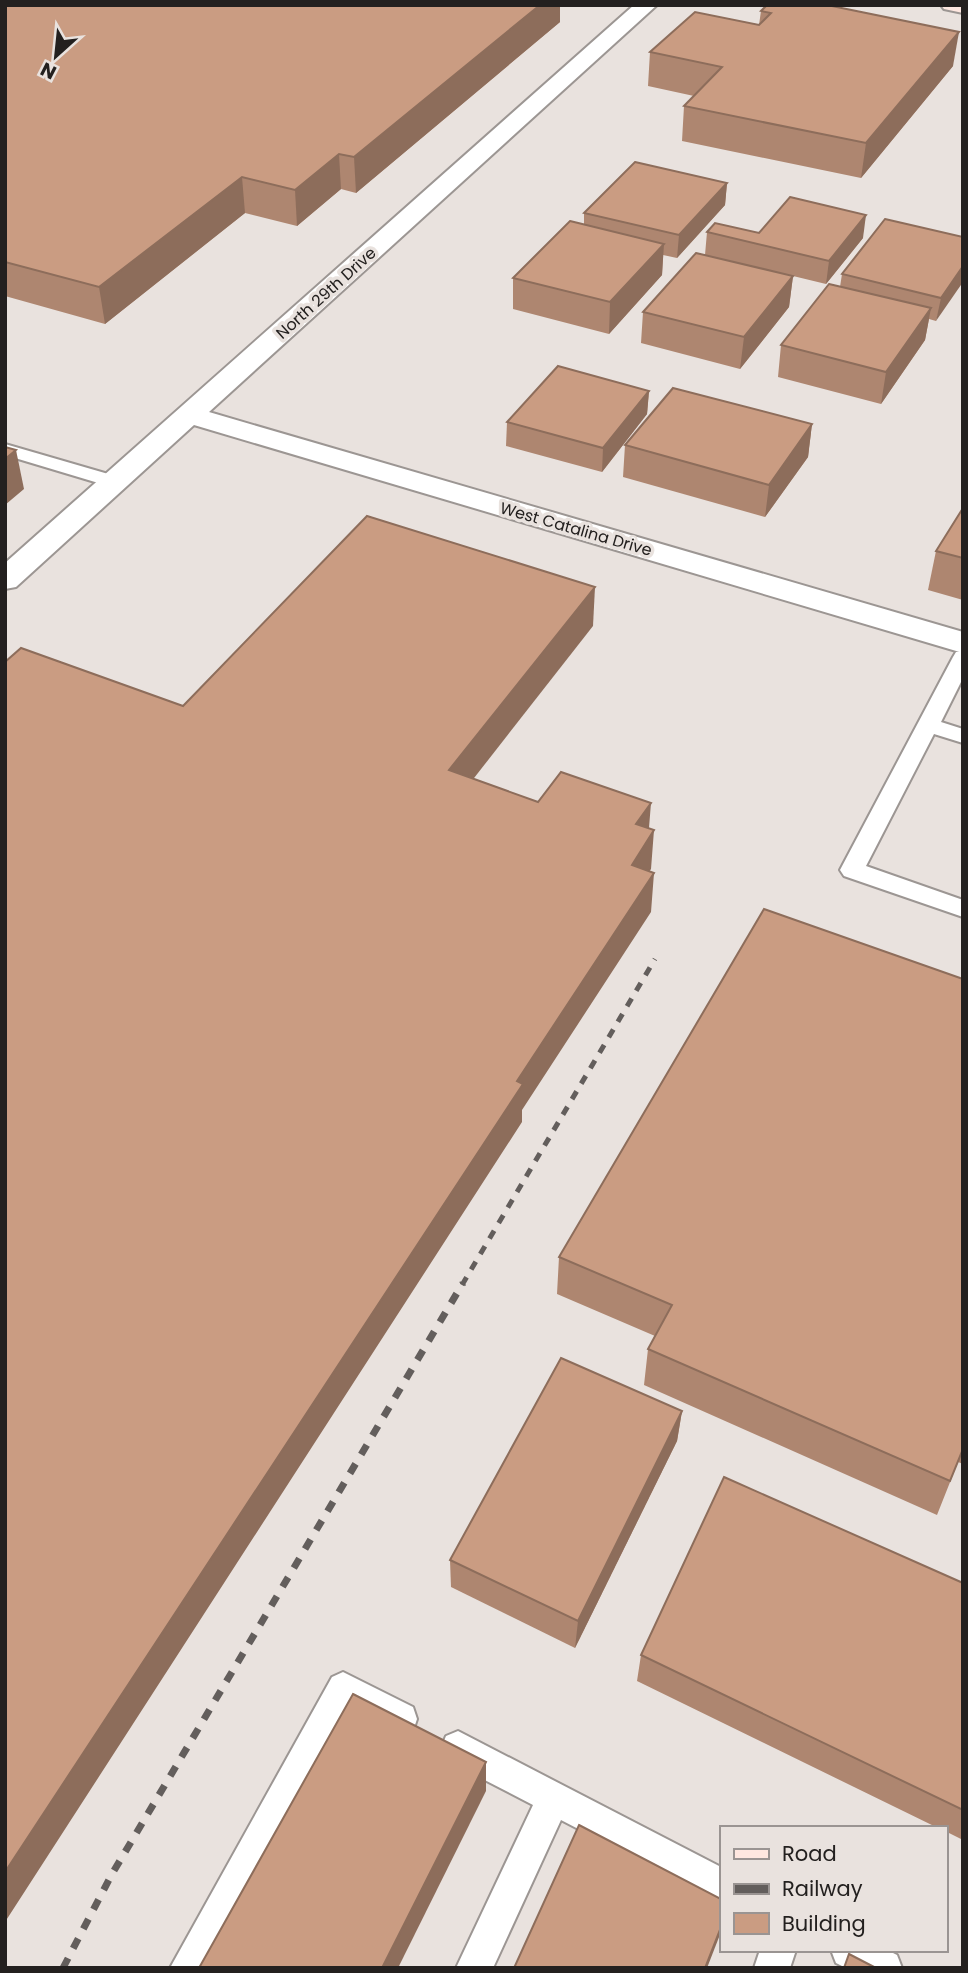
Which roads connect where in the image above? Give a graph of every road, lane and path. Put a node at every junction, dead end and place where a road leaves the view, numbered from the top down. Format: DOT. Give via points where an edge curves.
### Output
graph roads {
  1 [pos="647,5"];
  2 [pos="951,5"];
  3 [pos="963,7"];
  4 [pos="190,415"];
  5 [pos="5,449"];
  6 [pos="115,482"];
  7 [pos="5,580"];
  8 [pos="963,643"];
  9 [pos="963,657"];
  10 [pos="928,725"];
  11 [pos="963,736"];
  12 [pos="963,909"];
  13 [pos="554,1798"];
  14 [pos="720,1885"];
  15 [pos="853,1952"];
  16 [pos="188,1968"];
  17 [pos="474,1968"];
  18 [pos="884,1968"];
  1 -- 4 [label="street, North 29th Drive"];
  2 -- 3 [label="main road"];
  4 -- 6 [label="street, North 29th Drive"];
  4 -- 8 [label="street, West Catalina Drive"];
  5 -- 6 [label="lane"];
  6 -- 7 [label="street, North 29th Drive"];
  9 -- 10 [label="lane"];
  10 -- 11 [label="lane"];
  10 -- 12 [label="lane" via="852,870"];
  13 -- 14 [label="lane"];
  13 -- 16 [label="lane" via="343,1688"];
  13 -- 17 [label="lane"];
  15 -- 18 [label="lane"];
}
